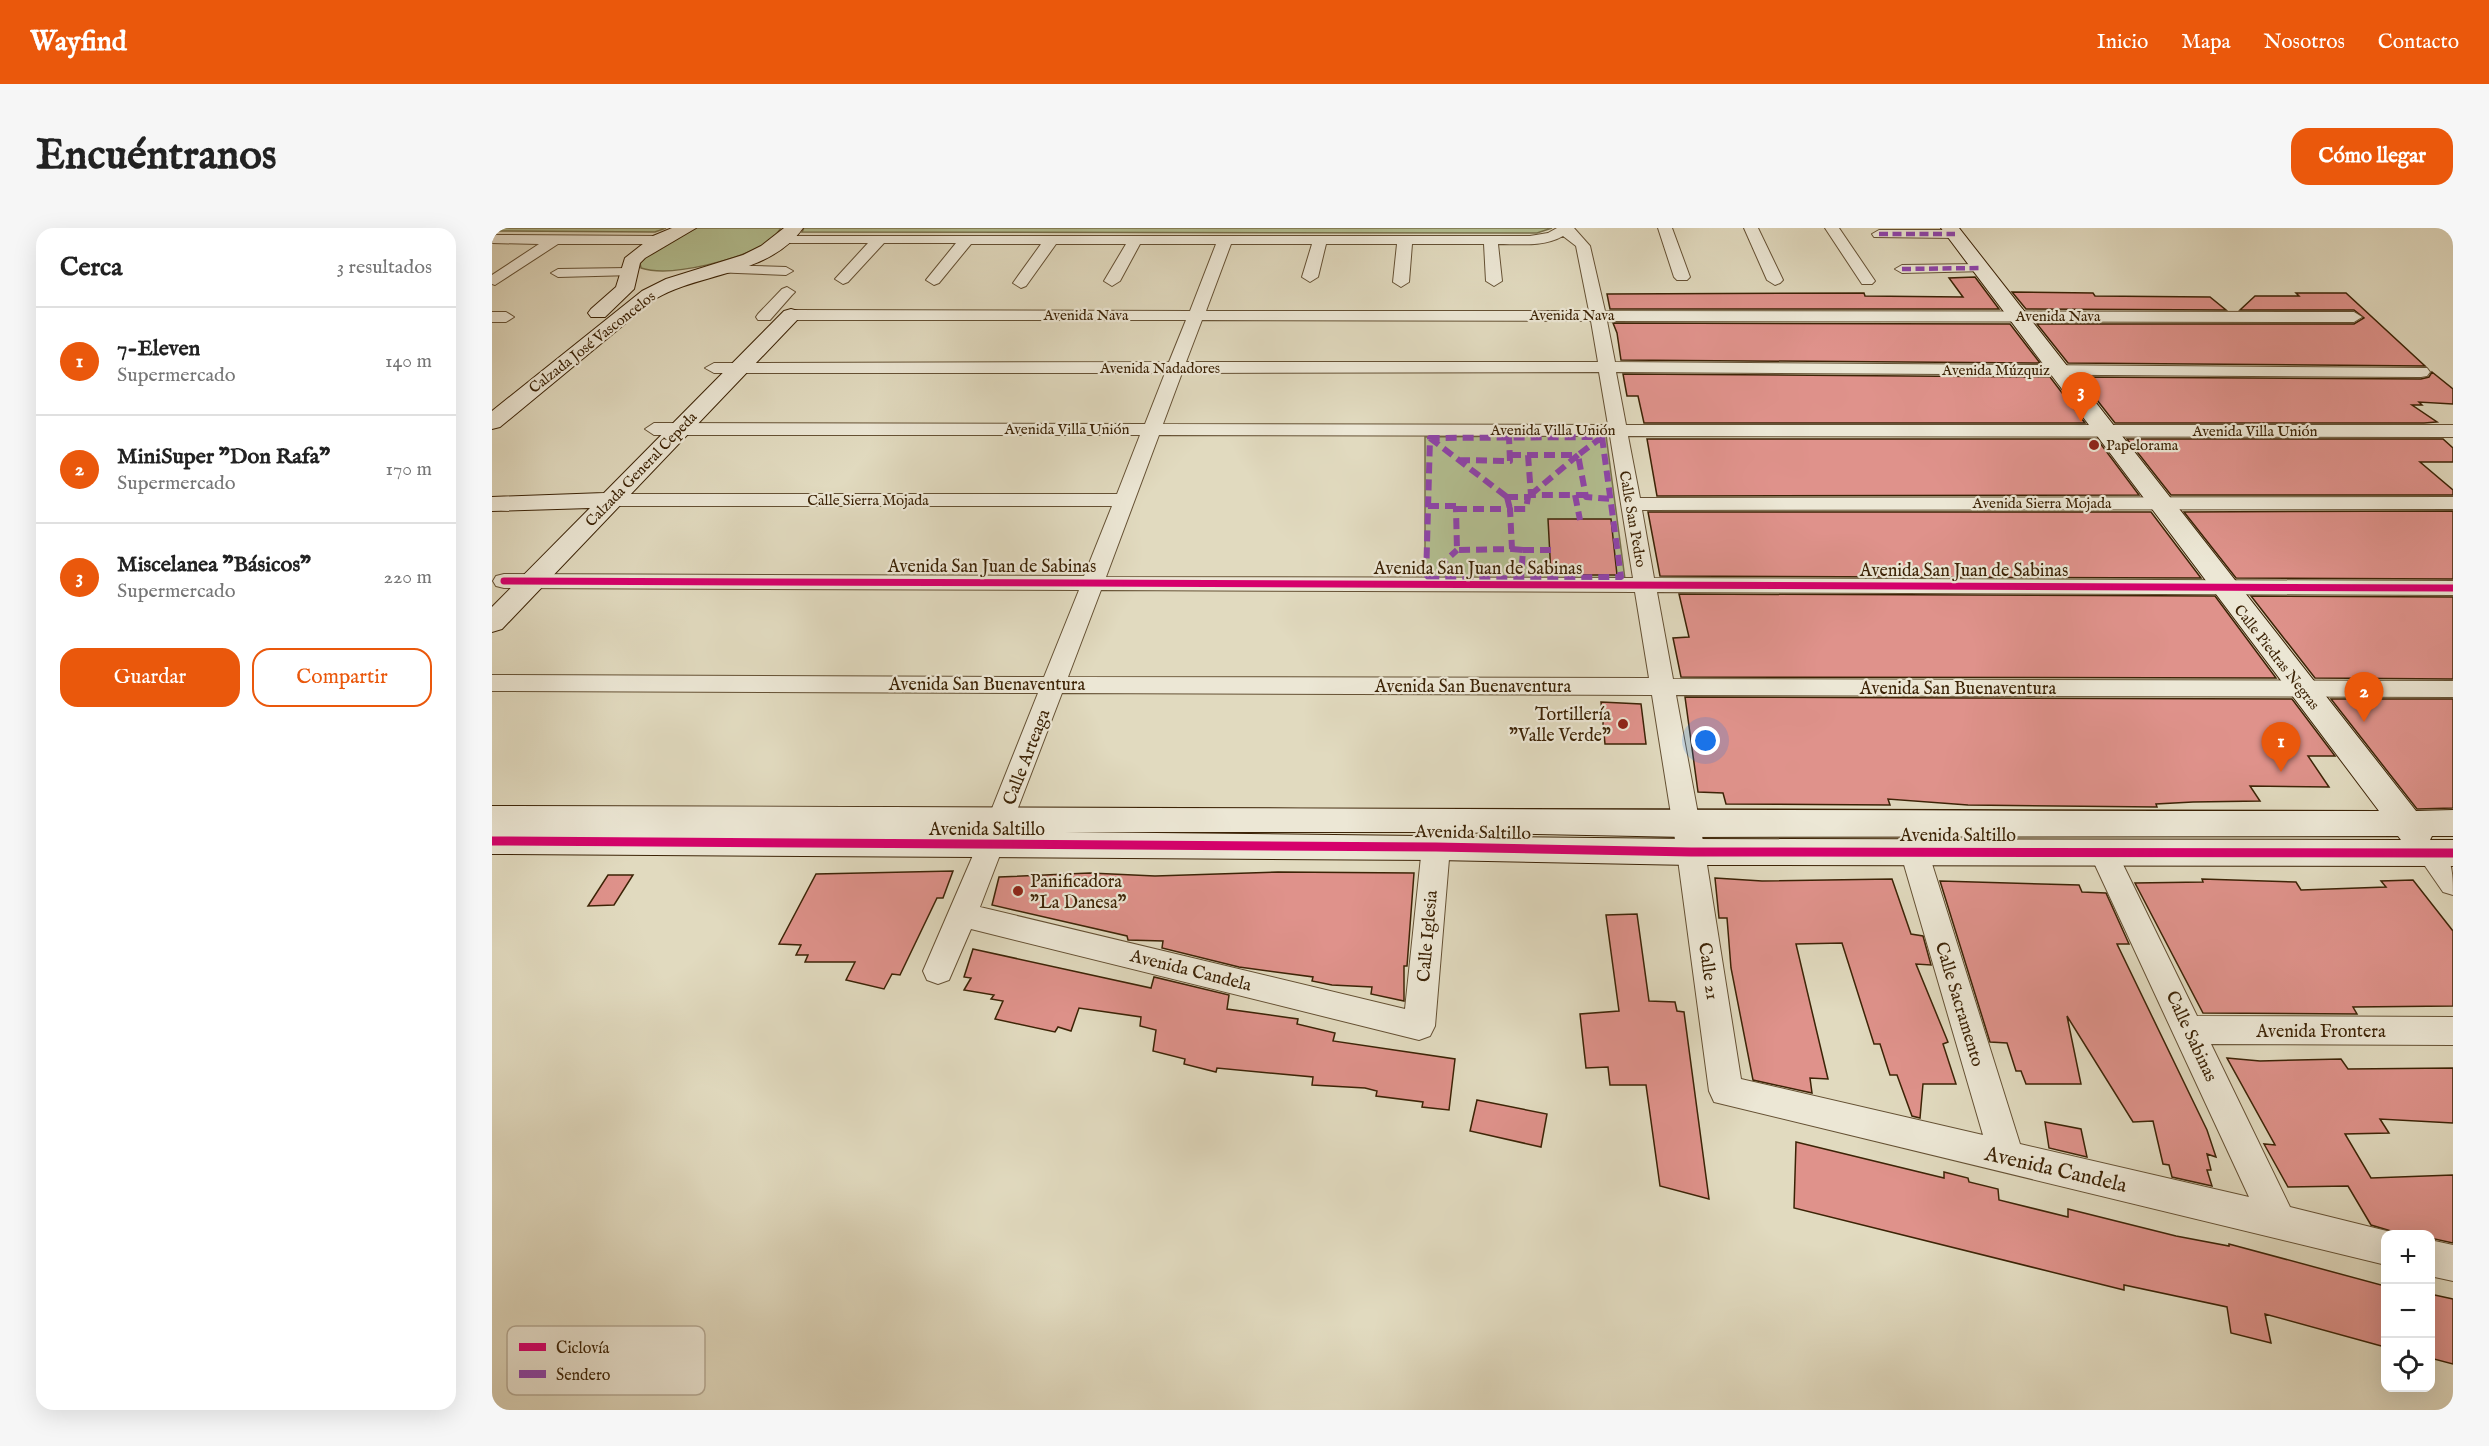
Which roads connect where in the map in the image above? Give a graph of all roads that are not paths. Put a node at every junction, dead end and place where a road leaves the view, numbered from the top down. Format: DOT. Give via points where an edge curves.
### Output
graph roads {
  1 [pos="687,228"];
  2 [pos="1665,228"];
  3 [pos="1751,228"];
  4 [pos="1832,228"];
  5 [pos="1566,229"];
  6 [pos="1953,231"];
  7 [pos="788,234"];
  8 [pos="1879,234"];
  9 [pos="492,239"];
  10 [pos="555,239"];
  11 [pos="1320,239"];
  12 [pos="1405,239"];
  13 [pos="659,240"];
  14 [pos="879,240"];
  15 [pos="966,240"];
  16 [pos="1051,240"];
  17 [pos="1135,240"];
  18 [pos="1225,240"];
  19 [pos="1491,240"];
  20 [pos="1981,268"];
  21 [pos="716,269"];
  22 [pos="1902,269"];
  23 [pos="786,271"];
  24 [pos="558,273"];
  25 [pos="628,274"];
  26 [pos="686,277"];
  27 [pos="1310,277"];
  28 [pos="1682,278"];
  29 [pos="843,279"];
  30 [pos="495,280"];
  31 [pos="934,280"];
  32 [pos="1775,280"];
  33 [pos="1112,281"];
  34 [pos="1494,281"];
  35 [pos="1867,281"];
  36 [pos="1401,282"];
  37 [pos="1021,283"];
  38 [pos="789,304"];
  39 [pos="1196,315"];
  40 [pos="1598,315"];
  41 [pos="2018,316"];
  42 [pos="2354,317"];
  43 [pos="1606,367"];
  44 [pos="714,368"];
  45 [pos="740,368"];
  46 [pos="1176,368"];
  47 [pos="2060,370"];
  48 [pos="2421,372"];
  49 [pos="492,399"];
  50 [pos="492,422"];
  51 [pos="654,429"];
  52 [pos="681,429"];
  53 [pos="1152,429"];
  54 [pos="1618,430"];
  55 [pos="2105,430"];
  56 [pos="2453,431"];
  57 [pos="611,500"];
  58 [pos="1125,500"];
  59 [pos="582,501"];
  60 [pos="2159,502"];
  61 [pos="2453,503"];
  62 [pos="492,504"];
  63 [pos="1630,504"];
  64 [pos="532,581"];
  65 [pos="1093,583"];
  66 [pos="1645,585"];
  67 [pos="498,587"];
  68 [pos="2224,588"];
  69 [pos="2453,588"];
  70 [pos="492,623"];
  71 [pos="492,683"];
  72 [pos="1054,685"];
  73 [pos="1663,687"];
  74 [pos="2302,689"];
  75 [pos="2453,689"];
  76 [pos="492,818"];
  77 [pos="2406,823"];
  78 [pos="2453,823"];
  79 [pos="996,833"];
  80 [pos="1689,838"];
  81 [pos="492,841"];
  82 [pos="1436,847"];
  83 [pos="1914,851"];
  84 [pos="2103,852"];
  85 [pos="2441,853"];
  86 [pos="2453,884"];
  87 [pos="963,915"];
  88 [pos="938,971"];
  89 [pos="1419,1026"];
  90 [pos="2189,1030"];
  91 [pos="2453,1031"];
  92 [pos="1726,1091"];
  93 [pos="2007,1158"];
  94 [pos="2279,1222"];
  95 [pos="2381,1246"];
  96 [pos="2435,1259"];
  97 [pos="2453,1263"];
  1 -- 13 [label="street, Calzada José Vasconcelos"];
  2 -- 28 [label="street"];
  3 -- 32 [label="street"];
  4 -- 35 [label="street"];
  5 -- 19 [label="street" via="1552,237"];
  5 -- 40 [label="street, Calle San Pedro" via="1583,246"];
  6 -- 8 [label="street"];
  6 -- 20 [label="street, Calle Piedras Negras"];
  7 -- 14 [label="street"];
  7 -- 21 [label="street, Calzada José Vasconcelos" via="764,250"];
  9 -- 10 [label="street"];
  10 -- 13 [label="street"];
  10 -- 30 [label="street"];
  11 -- 12 [label="street"];
  11 -- 18 [label="street"];
  11 -- 27 [label="street"];
  12 -- 19 [label="street"];
  12 -- 36 [label="street"];
  13 -- 25 [label="street, Calzada José Vasconcelos" via="639,254"];
  14 -- 15 [label="street"];
  14 -- 29 [label="street"];
  15 -- 16 [label="street"];
  15 -- 31 [label="street"];
  16 -- 17 [label="street"];
  16 -- 37 [label="street"];
  17 -- 18 [label="street"];
  17 -- 33 [label="street"];
  18 -- 39 [label="street, Calle Arteaga"];
  19 -- 34 [label="street"];
  20 -- 22 [label="street"];
  20 -- 41 [label="street, Calle Piedras Negras"];
  21 -- 23 [label="street"];
  21 -- 26 [label="street, Calzada José Vasconcelos"];
  24 -- 25 [label="street"];
  25 -- 26 [label="street" via="653,280"];
  25 -- 49 [label="street, Calzada José Vasconcelos" via="624,289 612,302"];
  26 -- 50 [label="street, Calzada José Vasconcelos" via="638,302"];
  38 -- 39 [label="street, Avenida Nava"];
  38 -- 44 [label="street, Calzada General Cepeda" via="764,317"];
  38 -- 45 [label="street, Calzada General Cepeda"];
  39 -- 40 [label="street, Avenida Nava"];
  39 -- 46 [label="street, Calle Arteaga"];
  40 -- 41 [label="street, Avenida Nava"];
  40 -- 43 [label="street, Calle San Pedro"];
  41 -- 42 [label="street, Avenida Nava"];
  41 -- 47 [label="street, Calle Piedras Negras"];
  43 -- 46 [label="street, Avenida Nadadores"];
  43 -- 47 [label="street, Avenida Múzquiz"];
  43 -- 54 [label="street, Calle San Pedro"];
  44 -- 45 [label="street, Avenida Nadadores"];
  44 -- 51 [label="street, Calzada General Cepeda"];
  45 -- 46 [label="street, Avenida Nadadores"];
  45 -- 52 [label="street, Calzada General Cepeda"];
  46 -- 53 [label="street, Calle Arteaga"];
  47 -- 48 [label="street, Avenida Múzquiz"];
  47 -- 55 [label="street, Calle Piedras Negras"];
  51 -- 52 [label="street, Avenida Villa Unión"];
  51 -- 59 [label="street, Calzada General Cepeda"];
  52 -- 53 [label="street, Avenida Villa Unión"];
  52 -- 57 [label="street, Calzada General Cepeda"];
  53 -- 54 [label="street, Avenida Villa Unión"];
  53 -- 58 [label="street, Calle Arteaga"];
  54 -- 55 [label="street, Avenida Villa Unión"];
  54 -- 63 [label="street, Calle San Pedro"];
  55 -- 56 [label="street, Avenida Villa Unión"];
  55 -- 60 [label="street, Calle Piedras Negras"];
  57 -- 58 [label="street, Calle Sierra Mojada"];
  57 -- 59 [label="street"];
  57 -- 64 [label="street, Calzada General Cepeda"];
  58 -- 65 [label="street, Calle Arteaga"];
  59 -- 62 [label="street"];
  59 -- 67 [label="street, Calzada General Cepeda"];
  60 -- 61 [label="street, Avenida Sierra Mojada"];
  60 -- 63 [label="street, Avenida Sierra Mojada"];
  60 -- 68 [label="street, Calle Piedras Negras"];
  63 -- 66 [label="street, Calle San Pedro"];
  64 -- 65 [label="street, Avenida San Juan de Sabinas"];
  64 -- 67 [label="street, Avenida San Juan de Sabinas"];
  64 -- 70 [label="street, Calzada General Cepeda"];
  65 -- 66 [label="street, Avenida San Juan de Sabinas"];
  65 -- 72 [label="street, Calle Arteaga"];
  66 -- 68 [label="street, Avenida San Juan de Sabinas"];
  66 -- 73 [label="street, Calle San Pedro"];
  68 -- 69 [label="street, Avenida San Juan de Sabinas"];
  68 -- 74 [label="street, Calle Piedras Negras"];
  71 -- 72 [label="street, Avenida San Buenaventura"];
  72 -- 73 [label="street, Avenida San Buenaventura"];
  72 -- 79 [label="street, Calle Arteaga"];
  73 -- 74 [label="street, Avenida San Buenaventura"];
  73 -- 80 [label="street, Calle San Pedro"];
  74 -- 75 [label="street, Avenida San Buenaventura"];
  74 -- 77 [label="street, Calle Piedras Negras"];
  76 -- 79 [label="street, Avenida Saltillo"];
  77 -- 78 [label="street, Avenida Saltillo"];
  77 -- 80 [label="street, Avenida Saltillo"];
  77 -- 85 [label="street, Calle Piedras Negras"];
  79 -- 80 [label="street, Avenida Saltillo" via="1445,820"];
  79 -- 81 [label="street, Avenida Saltillo"];
  79 -- 82 [label="street, Avenida Saltillo"];
  79 -- 87 [label="street, Calle Arteaga"];
  80 -- 82 [label="street, Avenida Saltillo"];
  80 -- 83 [label="street, Avenida Saltillo"];
  80 -- 92 [label="street, Calle 21"];
  82 -- 89 [label="street, Calle Iglesia"];
  83 -- 84 [label="street, Avenida Saltillo"];
  83 -- 93 [label="street, Calle Sacramento"];
  84 -- 85 [label="street, Avenida Saltillo"];
  84 -- 90 [label="street, Calle Sabinas"];
  85 -- 86 [label="street, Calle Piedras Negras"];
  87 -- 88 [label="street, Calle Arteaga"];
  87 -- 89 [label="street, Avenida Candela"];
  90 -- 91 [label="street, Avenida Frontera"];
  90 -- 94 [label="street, Calle Sabinas"];
  92 -- 93 [label="street, Avenida Candela"];
  93 -- 94 [label="street, Avenida Candela"];
  94 -- 95 [label="street, Avenida Candela"];
  96 -- 97 [label="street"];
}
